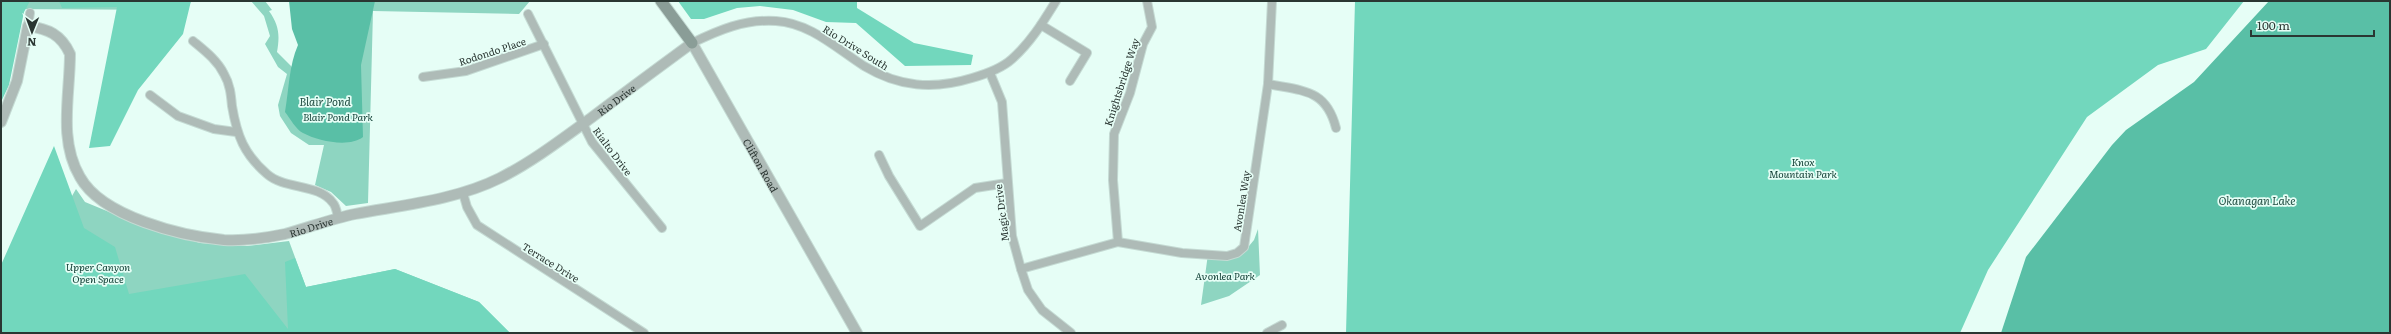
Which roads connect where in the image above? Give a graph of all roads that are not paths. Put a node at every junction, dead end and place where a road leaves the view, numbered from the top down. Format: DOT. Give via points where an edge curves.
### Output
graph roads {
  1 [pos="661,1"];
  2 [pos="1056,1"];
  3 [pos="1148,1"];
  4 [pos="1272,1"];
  5 [pos="30,13"];
  6 [pos="528,14"];
  7 [pos="1041,25"];
  8 [pos="28,26"];
  9 [pos="193,41"];
  10 [pos="692,43"];
  11 [pos="544,44"];
  12 [pos="990,73"];
  13 [pos="423,78"];
  14 [pos="1070,81"];
  15 [pos="1268,84"];
  16 [pos="150,95"];
  17 [pos="1,122"];
  18 [pos="582,125"];
  19 [pos="1336,128"];
  20 [pos="236,132"];
  21 [pos="879,155"];
  22 [pos="1007,183"];
  23 [pos="463,193"];
  24 [pos="338,217"];
  25 [pos="662,228"];
  26 [pos="1118,242"];
  27 [pos="1021,270"];
  28 [pos="1282,325"];
  29 [pos="644,333"];
  30 [pos="857,333"];
  31 [pos="1071,333"];
  32 [pos="1267,333"];
  1 -- 10 [label="main road, Clifton Road"];
  2 -- 7 [label="street, Rio Drive South"];
  3 -- 26 [label="street, Knightsbridge Way" via="1152,27 1143,44 1130,93 1114,134 1113,180"];
  4 -- 15 [label="street, Avonlea Way"];
  5 -- 8 [label="street"];
  6 -- 11 [label="street, Rialto Drive"];
  7 -- 12 [label="street, Rio Drive South" via="1032,40 1011,60"];
  7 -- 14 [label="street" via="1087,53"];
  8 -- 17 [label="street" via="17,81"];
  8 -- 24 [label="street, Rio Drive" via="46,29 65,43 70,54 66,127 70,152 81,179 112,207 168,229 226,240 284,234"];
  9 -- 20 [label="street" via="212,56 225,74 230,88"];
  10 -- 12 [label="street, Rio Drive South" via="726,27 749,22 776,21 800,26 819,35 865,66 890,79 910,85 954,84"];
  10 -- 18 [label="street, Rio Drive"];
  10 -- 30 [label="street, Clifton Road"];
  11 -- 13 [label="street, Rodondo Place" via="466,71"];
  11 -- 18 [label="street, Rialto Drive"];
  12 -- 22 [label="street, Magic Drive" via="1002,102"];
  15 -- 19 [label="street" via="1304,91 1323,100"];
  15 -- 26 [label="street, Avonlea Way" via="1244,247 1237,253 1227,256 1182,253"];
  16 -- 20 [label="street" via="178,116 214,129"];
  18 -- 23 [label="street, Rio Drive" via="520,167 499,179"];
  18 -- 25 [label="street, Rialto Drive" via="592,142"];
  20 -- 24 [label="street" via="247,154 268,176 322,193 333,203"];
  21 -- 22 [label="street" via="920,226 974,188"];
  22 -- 27 [label="street, Magic Drive" via="1012,236"];
  23 -- 24 [label="street, Rio Drive"];
  23 -- 29 [label="street, Terrace Drive" via="477,225"];
  26 -- 27 [label="street, Avonlea Way"];
  27 -- 31 [label="street, Magic Drive" via="1028,290 1042,310"];
  28 -- 32 [label="street"];
}
